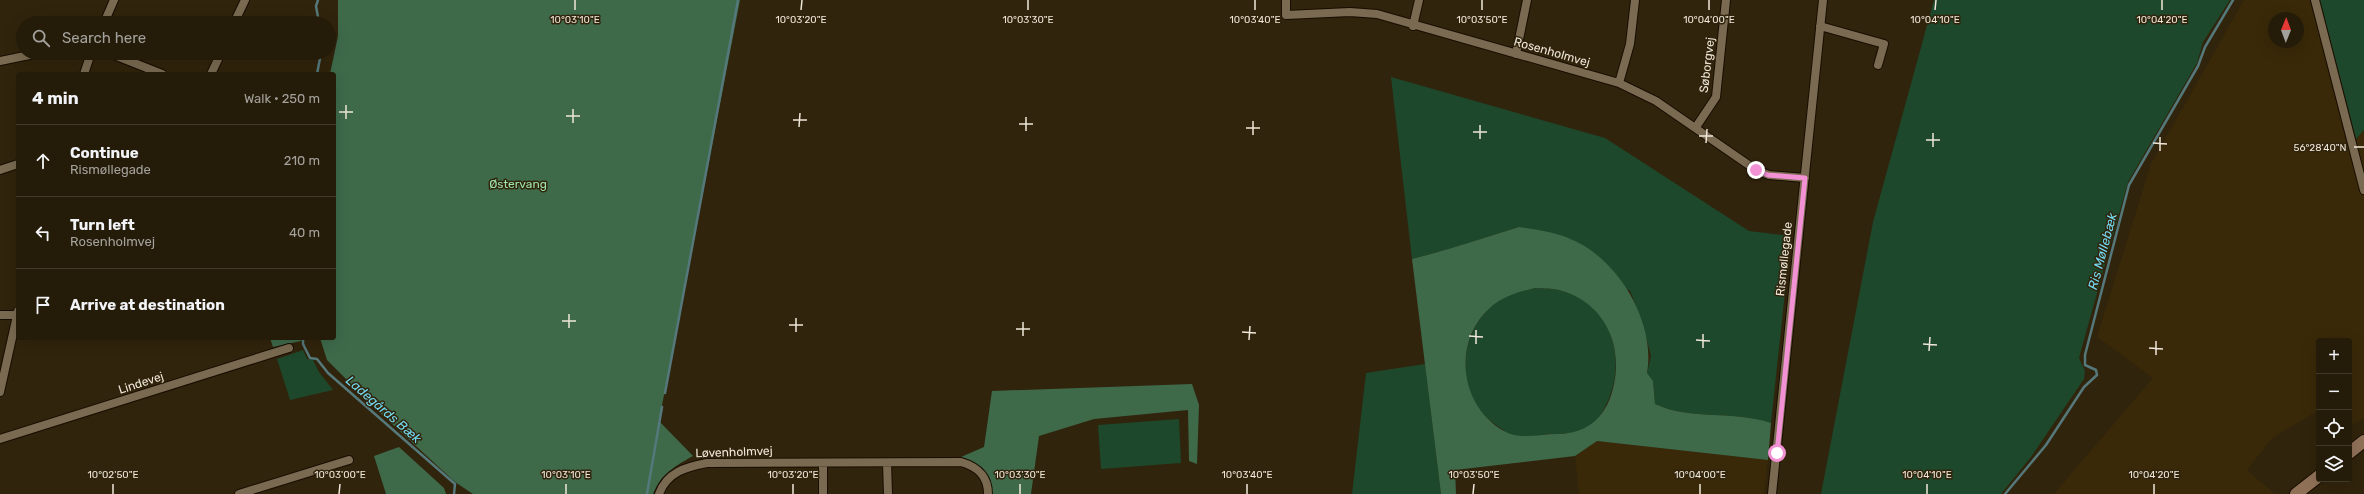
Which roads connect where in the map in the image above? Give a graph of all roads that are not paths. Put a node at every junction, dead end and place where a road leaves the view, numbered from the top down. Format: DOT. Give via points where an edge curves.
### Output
graph roads {
  1 [pos="114,0"];
  2 [pos="245,0"];
  3 [pos="1286,0"];
  4 [pos="1419,0"];
  5 [pos="1527,0"];
  6 [pos="1635,0"];
  7 [pos="1726,0"];
  8 [pos="1823,0"];
  9 [pos="2315,0"];
  10 [pos="107,16"];
  11 [pos="237,16"];
  12 [pos="1413,26"];
  13 [pos="1820,26"];
  14 [pos="1516,54"];
  15 [pos="16,58"];
  16 [pos="89,60"];
  17 [pos="127,60"];
  18 [pos="218,60"];
  19 [pos="0,61"];
  20 [pos="1878,65"];
  21 [pos="85,72"];
  22 [pos="157,72"];
  23 [pos="212,72"];
  24 [pos="1618,83"];
  25 [pos="1696,127"];
  26 [pos="16,165"];
  27 [pos="0,170"];
  28 [pos="1805,178"];
  29 [pos="2364,190"];
  30 [pos="16,313"];
  31 [pos="0,316"];
  32 [pos="16,322"];
  33 [pos="289,348"];
  34 [pos="0,392"];
  35 [pos="0,440"];
  36 [pos="2364,441"];
  37 [pos="2352,451"];
  38 [pos="349,460"];
  39 [pos="823,463"];
  40 [pos="887,463"];
  41 [pos="2316,478"];
  42 [pos="239,494"];
  43 [pos="659,494"];
  44 [pos="823,494"];
  45 [pos="888,494"];
  46 [pos="988,494"];
  47 [pos="1772,494"];
  48 [pos="2296,494"];
  1 -- 10 [label="street"];
  2 -- 11 [label="street"];
  3 -- 12 [label="street, Rosenholmvej" via="1286,15 1350,12 1377,14"];
  4 -- 12 [label="street"];
  5 -- 14 [label="street"];
  6 -- 24 [label="street" via="1630,44"];
  7 -- 25 [label="street, Søborgvej" via="1716,97"];
  8 -- 13 [label="street, Rismøllegade"];
  9 -- 29 [label="street"];
  12 -- 14 [label="street, Rosenholmvej"];
  13 -- 20 [label="street" via="1884,44"];
  13 -- 28 [label="street, Rismøllegade"];
  14 -- 24 [label="street, Rosenholmvej"];
  15 -- 19 [label="street"];
  16 -- 21 [label="street"];
  17 -- 22 [label="street"];
  18 -- 23 [label="street"];
  24 -- 25 [label="street, Rosenholmvej" via="1656,101"];
  25 -- 28 [label="street, Rosenholmvej" via="1756,170 1768,175"];
  26 -- 27 [label="street"];
  28 -- 47 [label="street, Rismøllegade"];
  30 -- 31 [label="street"];
  32 -- 34 [label="street"];
  33 -- 35 [label="street, Lindevej"];
  36 -- 37 [label="street"];
  38 -- 42 [label="street"];
  39 -- 40 [label="street, Løvenholmvej"];
  39 -- 43 [label="street, Løvenholmvej" via="707,463 687,466 672,474"];
  39 -- 44 [label="street"];
  40 -- 45 [label="street"];
  40 -- 46 [label="street, Løvenholmvej" via="961,462 973,465 982,473 988,486"];
  41 -- 48 [label="street"];
}
